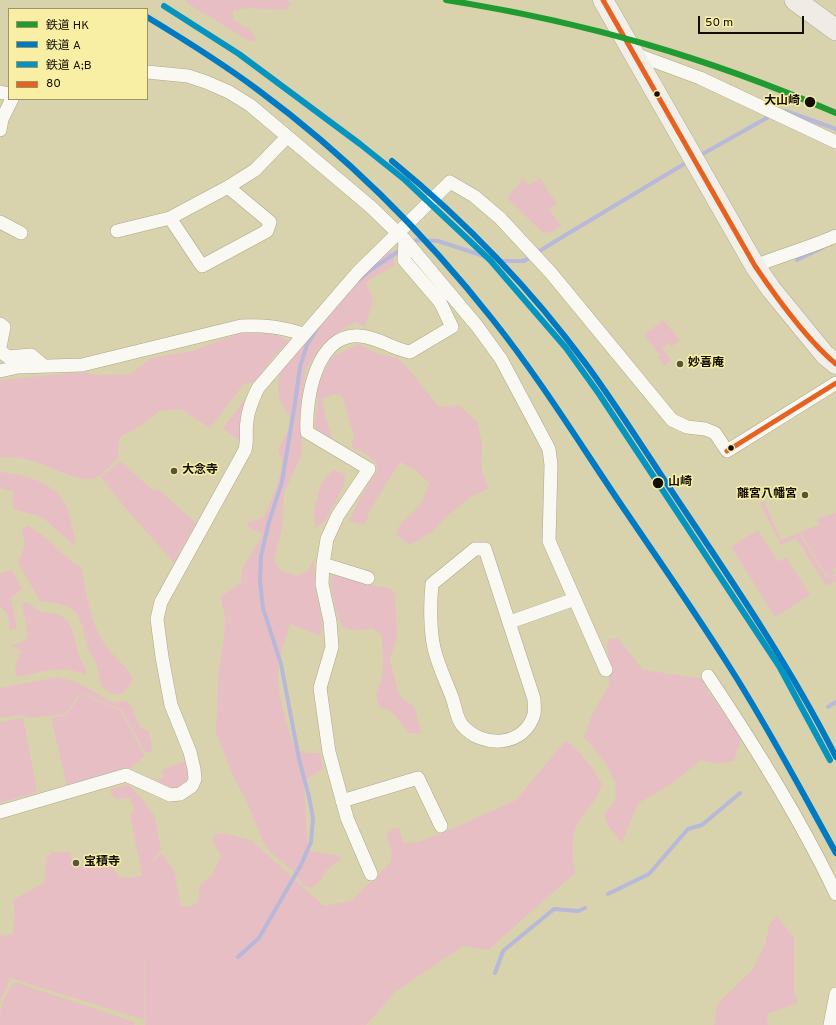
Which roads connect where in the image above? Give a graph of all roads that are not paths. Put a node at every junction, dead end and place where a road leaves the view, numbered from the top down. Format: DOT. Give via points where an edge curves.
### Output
graph roads {
  1 [pos="603,0"];
  2 [pos="795,0"];
  3 [pos="836,30"];
  4 [pos="635,54"];
  5 [pos="148,72"];
  6 [pos="12,100"];
  7 [pos="0,130"];
  8 [pos="287,137"];
  9 [pos="836,142"];
  10 [pos="228,187"];
  11 [pos="170,218"];
  12 [pos="0,222"];
  13 [pos="117,231"];
  14 [pos="21,233"];
  15 [pos="836,236"];
  16 [pos="402,237"];
  17 [pos="755,266"];
  18 [pos="0,324"];
  19 [pos="303,334"];
  20 [pos="0,347"];
  21 [pos="0,351"];
  22 [pos="836,364"];
  23 [pos="44,366"];
  24 [pos="0,370"];
  25 [pos="836,382"];
  26 [pos="323,564"];
  27 [pos="368,578"];
  28 [pos="575,599"];
  29 [pos="510,622"];
  30 [pos="606,670"];
  31 [pos="708,676"];
  32 [pos="342,800"];
  33 [pos="0,812"];
  34 [pos="441,826"];
  35 [pos="372,874"];
  36 [pos="836,894"];
  37 [pos="836,994"];
  38 [pos="830,1025"];
  1 -- 4 [label="main road"];
  2 -- 3 [label="highway"];
  4 -- 9 [label="street" via="700,78"];
  4 -- 17 [label="main road"];
  5 -- 8 [label="street" via="188,76 206,82 250,105"];
  6 -- 7 [label="street" via="2,119"];
  8 -- 10 [label="street" via="255,170"];
  8 -- 16 [label="street" via="336,176"];
  10 -- 11 [label="street"];
  10 -- 11 [label="street" via="270,222 267,231 202,266"];
  11 -- 13 [label="street"];
  12 -- 14 [label="street"];
  15 -- 17 [label="street" via="807,249"];
  16 -- 19 [label="street" via="358,272"];
  16 -- 25 [label="street" via="450,182 474,196 495,212 551,273 672,420 687,427 704,429 715,434 727,451"];
  16 -- 26 [label="street" via="404,260 440,302 452,328 410,352 402,351 372,337 358,335 332,346 322,357 308,397 307,432 369,470 338,515 327,539"];
  16 -- 28 [label="street" via="502,359 541,432 549,449 551,465 549,542"];
  17 -- 22 [label="main road" via="770,289 825,355"];
  18 -- 20 [label="street" via="4,327"];
  19 -- 23 [label="street" via="282,327 241,326 82,365"];
  19 -- 33 [label="street" via="258,388 246,422 248,439 245,450 158,611 170,706 190,752 195,779 192,786 186,791 170,795 126,775"];
  21 -- 23 [label="street" via="8,357 31,355"];
  23 -- 24 [label="street" via="18,366"];
  26 -- 27 [label="street"];
  26 -- 32 [label="street" via="322,584 330,621 332,647 320,688 329,752"];
  28 -- 29 [label="street"];
  28 -- 30 [label="street"];
  29 -- 29 [label="street" via="485,549 475,549 432,584 430,596 434,648 461,724 473,735 488,742 503,742 517,736 527,727 534,714 534,699"];
  31 -- 36 [label="street" via="762,759 817,855"];
  32 -- 34 [label="street" via="418,778"];
  32 -- 35 [label="street" via="347,818"];
  37 -- 38 [label="street"];
}
